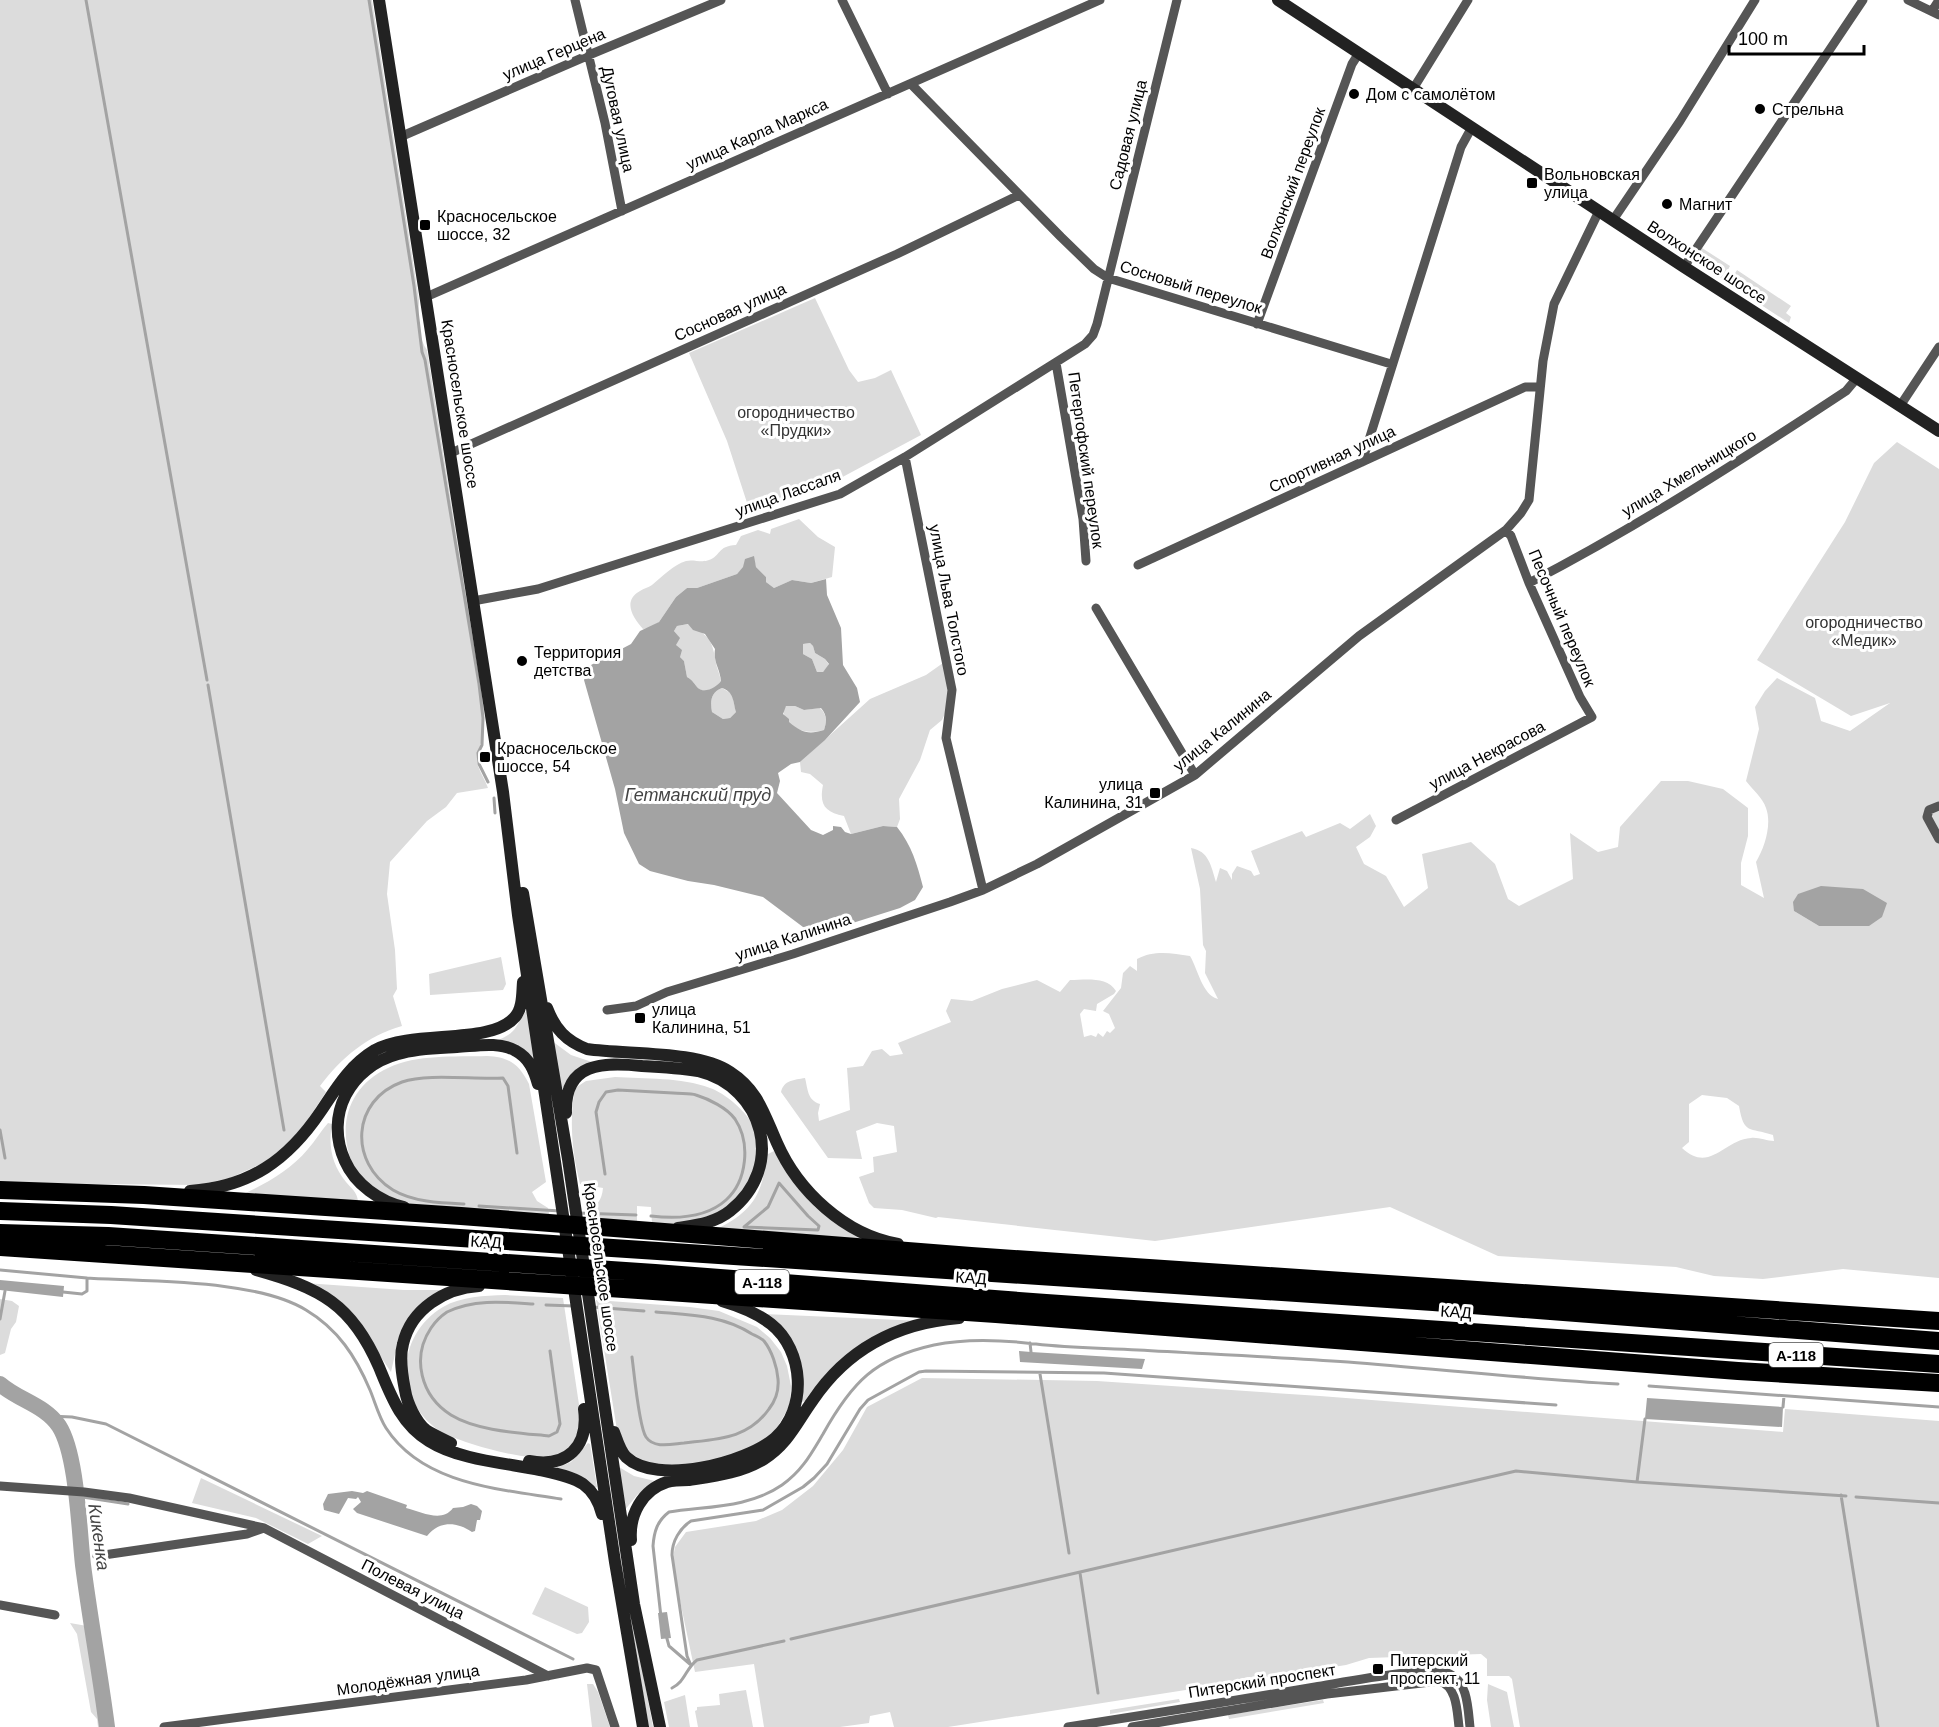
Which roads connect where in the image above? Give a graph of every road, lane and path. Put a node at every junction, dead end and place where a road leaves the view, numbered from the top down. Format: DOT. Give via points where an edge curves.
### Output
graph roads {
  1 [pos="378,0"];
  2 [pos="575,0"];
  3 [pos="721,0"];
  4 [pos="842,0"];
  5 [pos="1100,0"];
  6 [pos="1177,0"];
  7 [pos="1278,0"];
  8 [pos="1468,0"];
  9 [pos="1755,0"];
  10 [pos="1863,0"];
  11 [pos="1908,0"];
  12 [pos="1939,0"];
  13 [pos="1935,13"];
  14 [pos="1359,53"];
  15 [pos="589,55"];
  16 [pos="911,84"];
  17 [pos="1413,89"];
  18 [pos="888,94"];
  19 [pos="1472,127"];
  20 [pos="400,137"];
  21 [pos="1019,195"];
  22 [pos="622,211"];
  23 [pos="1599,211"];
  24 [pos="1613,220"];
  25 [pos="1684,267"];
  26 [pos="1108,278"];
  27 [pos="426,297"];
  28 [pos="1257,324"];
  29 [pos="1939,347"];
  30 [pos="1056,363"];
  31 [pos="1391,364"];
  32 [pos="1857,378"];
  33 [pos="1540,387"];
  34 [pos="1900,406"];
  35 [pos="1939,431"];
  36 [pos="451,453"];
  37 [pos="905,457"];
  38 [pos="1362,462"];
  39 [pos="1506,530"];
  40 [pos="1086,561"];
  41 [pos="1138,565"];
  42 [pos="1529,583"];
  43 [pos="473,601"];
  44 [pos="1096,608"];
  45 [pos="1592,717"];
  46 [pos="1195,775"];
  47 [pos="1939,806"];
  48 [pos="506,813"];
  49 [pos="1396,820"];
  50 [pos="1939,839"];
  51 [pos="983,890"];
  52 [pos="518,915"];
  53 [pos="540,992"];
  54 [pos="607,1010"];
  55 [pos="550,1125"];
  56 [pos="568,1159"];
  57 [pos="0,1190"];
  58 [pos="144,1195"];
  59 [pos="0,1211"];
  60 [pos="462,1216"];
  61 [pos="662,1231"];
  62 [pos="0,1233"];
  63 [pos="0,1247"];
  64 [pos="970,1256"];
  65 [pos="219,1261"];
  66 [pos="1250,1274"];
  67 [pos="542,1283"];
  68 [pos="700,1295"];
  69 [pos="1433,1302"];
  70 [pos="996,1314"];
  71 [pos="1939,1322"];
  72 [pos="1939,1341"];
  73 [pos="1653,1345"];
  74 [pos="583,1348"];
  75 [pos="598,1360"];
  76 [pos="1939,1364"];
  77 [pos="1812,1374"];
  78 [pos="1939,1383"];
  79 [pos="0,1486"];
  80 [pos="264,1528"];
  81 [pos="97,1556"];
  82 [pos="615,1562"];
  83 [pos="0,1605"];
  84 [pos="55,1615"];
  85 [pos="640,1627"];
  86 [pos="548,1676"];
  87 [pos="164,1727"];
  88 [pos="615,1727"];
  89 [pos="643,1727"];
  90 [pos="660,1727"];
  91 [pos="1068,1727"];
  92 [pos="1132,1727"];
  93 [pos="1459,1727"];
  94 [pos="1470,1727"];
  1 -- 20 [label="main road, Красносельское шоссе"];
  2 -- 15 [label="street, Дуговая улица"];
  3 -- 15 [label="street, улица Герцена"];
  4 -- 18 [label="street"];
  5 -- 16 [label="street, улица Карла Маркса"];
  6 -- 26 [label="street, Садовая улица"];
  7 -- 14 [label="main road, Волхонское шоссе"];
  8 -- 17 [label="street"];
  9 -- 24 [label="street"];
  10 -- 25 [label="street"];
  11 -- 13 [label="street"];
  12 -- 13 [label="street"];
  14 -- 17 [label="main road, Волхонское шоссе"];
  14 -- 28 [label="street, Волхонский переулок"];
  15 -- 20 [label="street, улица Герцена"];
  15 -- 22 [label="street, Дуговая улица"];
  16 -- 18 [label="street, улица Карла Маркса"];
  16 -- 21 [label="street, Сосновый переулок"];
  17 -- 19 [label="main road, Волхонское шоссе"];
  18 -- 22 [label="street, улица Карла Маркса"];
  19 -- 23 [label="main road, Волхонское шоссе"];
  19 -- 31 [label="street" via="1461,147"];
  20 -- 27 [label="main road, Красносельское шоссе"];
  21 -- 26 [label="street, Сосновый переулок"];
  21 -- 36 [label="street, Сосновая улица"];
  22 -- 27 [label="street, улица Карла Маркса"];
  23 -- 24 [label="main road, Волхонское шоссе"];
  23 -- 33 [label="street, улица Калинина" via="1554,304"];
  24 -- 25 [label="main road, Волхонское шоссе"];
  25 -- 32 [label="main road, Волхонское шоссе"];
  26 -- 28 [label="street, Сосновый переулок"];
  26 -- 30 [label="street, улица Лассаля" via="1093,335"];
  27 -- 36 [label="main road, Красносельское шоссе"];
  28 -- 31 [label="street, Сосновый переулок"];
  29 -- 34 [label="street"];
  30 -- 37 [label="street, улица Лассаля"];
  30 -- 40 [label="street, Петергофский переулок" via="1083,519"];
  31 -- 38 [label="street"];
  32 -- 34 [label="main road, Волхонское шоссе"];
  32 -- 42 [label="street, улица Хмельницкого" via="1846,391 1739,462"];
  33 -- 38 [label="street, Спортивная улица" via="1525,387"];
  33 -- 39 [label="street, улица Калинина" via="1529,500"];
  34 -- 35 [label="main road, Волхонское шоссе"];
  36 -- 43 [label="main road, Красносельское шоссе"];
  37 -- 43 [label="street, улица Лассаля" via="840,494 812,504 538,589"];
  37 -- 51 [label="street, улица Льва Толстого" via="952,690 946,738"];
  38 -- 41 [label="street, Спортивная улица"];
  39 -- 42 [label="street, Песочный переулок"];
  39 -- 46 [label="street, улица Калинина" via="1359,636"];
  42 -- 45 [label="street, Песочный переулок"];
  43 -- 48 [label="main road, Красносельское шоссе"];
  44 -- 46 [label="street"];
  45 -- 49 [label="street, улица Некрасова"];
  46 -- 51 [label="street, улица Калинина"];
  47 -- 50 [label="street" via="1929,810 1927,817"];
  48 -- 52 [label="main road, Красносельское шоссе"];
  48 -- 53 [label="main road, Красносельское шоссе"];
  51 -- 54 [label="street, улица Калинина" via="667,992 636,1006"];
  52 -- 55 [label="main road, Красносельское шоссе"];
  52 -- 58 [label="main road" via="522,1000 516,1016 504,1027 490,1033 403,1040 378,1049 345,1074 305,1133 261,1172 207,1190"];
  53 -- 56 [label="main road, Красносельское шоссе"];
  53 -- 64 [label="main road" via="552,1020 574,1044 610,1052 693,1059 730,1071 756,1097 780,1150 807,1191 840,1220 890,1243"];
  55 -- 60 [label="main road" via="533,1068 513,1049 495,1045 417,1050 397,1054 360,1076 341,1105 337,1135 355,1179 396,1206"];
  55 -- 74 [label="main road, Красносельское шоссе"];
  56 -- 61 [label="main road" via="566,1102 576,1077 589,1068 607,1063 683,1069 711,1074 733,1087 754,1113 761,1136 763,1155 751,1188 729,1212 712,1221"];
  56 -- 75 [label="main road, Красносельское шоссе"];
  57 -- 58 [label="highway"];
  58 -- 60 [label="highway"];
  59 -- 69 [label="highway, КАД / А-118" via="111,1215"];
  60 -- 61 [label="highway"];
  61 -- 64 [label="highway"];
  62 -- 73 [label="highway, КАД / А-118" via="108,1236"];
  63 -- 65 [label="highway"];
  64 -- 66 [label="highway"];
  65 -- 67 [label="highway"];
  65 -- 82 [label="main road" via="303,1285 348,1315 361,1332 403,1418 430,1442 472,1457 553,1473 583,1485 598,1501"];
  66 -- 69 [label="highway"];
  66 -- 71 [label="highway"];
  67 -- 68 [label="highway"];
  67 -- 74 [label="main road" via="464,1287 429,1304 414,1320 403,1343 403,1382 414,1413 425,1429 460,1447 540,1463 558,1461 577,1447 586,1423"];
  68 -- 70 [label="highway"];
  68 -- 75 [label="main road" via="749,1311 772,1324 786,1339 796,1363 797,1397 793,1410 777,1436 763,1447 720,1464 685,1469 655,1470 632,1461 622,1451 614,1431"];
  69 -- 72 [label="highway, КАД / А-118"];
  70 -- 77 [label="highway"];
  70 -- 85 [label="main road" via="926,1323 874,1340 822,1387 796,1428 772,1454 724,1474 666,1482 645,1496 637,1506 630,1534"];
  73 -- 76 [label="highway, КАД / А-118"];
  73 -- 77 [label="highway"];
  74 -- 82 [label="main road, Красносельское шоссе"];
  75 -- 85 [label="main road, Красносельское шоссе"];
  77 -- 78 [label="highway"];
  79 -- 80 [label="street, Полевая улица" via="129,1498"];
  80 -- 81 [label="street" via="247,1534"];
  80 -- 86 [label="street, Полевая улица"];
  82 -- 89 [label="main road, Красносельское шоссе"];
  83 -- 84 [label="street"];
  85 -- 90 [label="main road, Красносельское шоссе"];
  86 -- 87 [label="street, Молодёжная улица"];
  86 -- 88 [label="street, Молодёжная улица" via="596,1670"];
  91 -- 94 [label="street, Питерский проспект" via="1438,1671 1460,1682"];
  92 -- 93 [label="street, Питерский проспект" via="1432,1681 1449,1686"];
}
